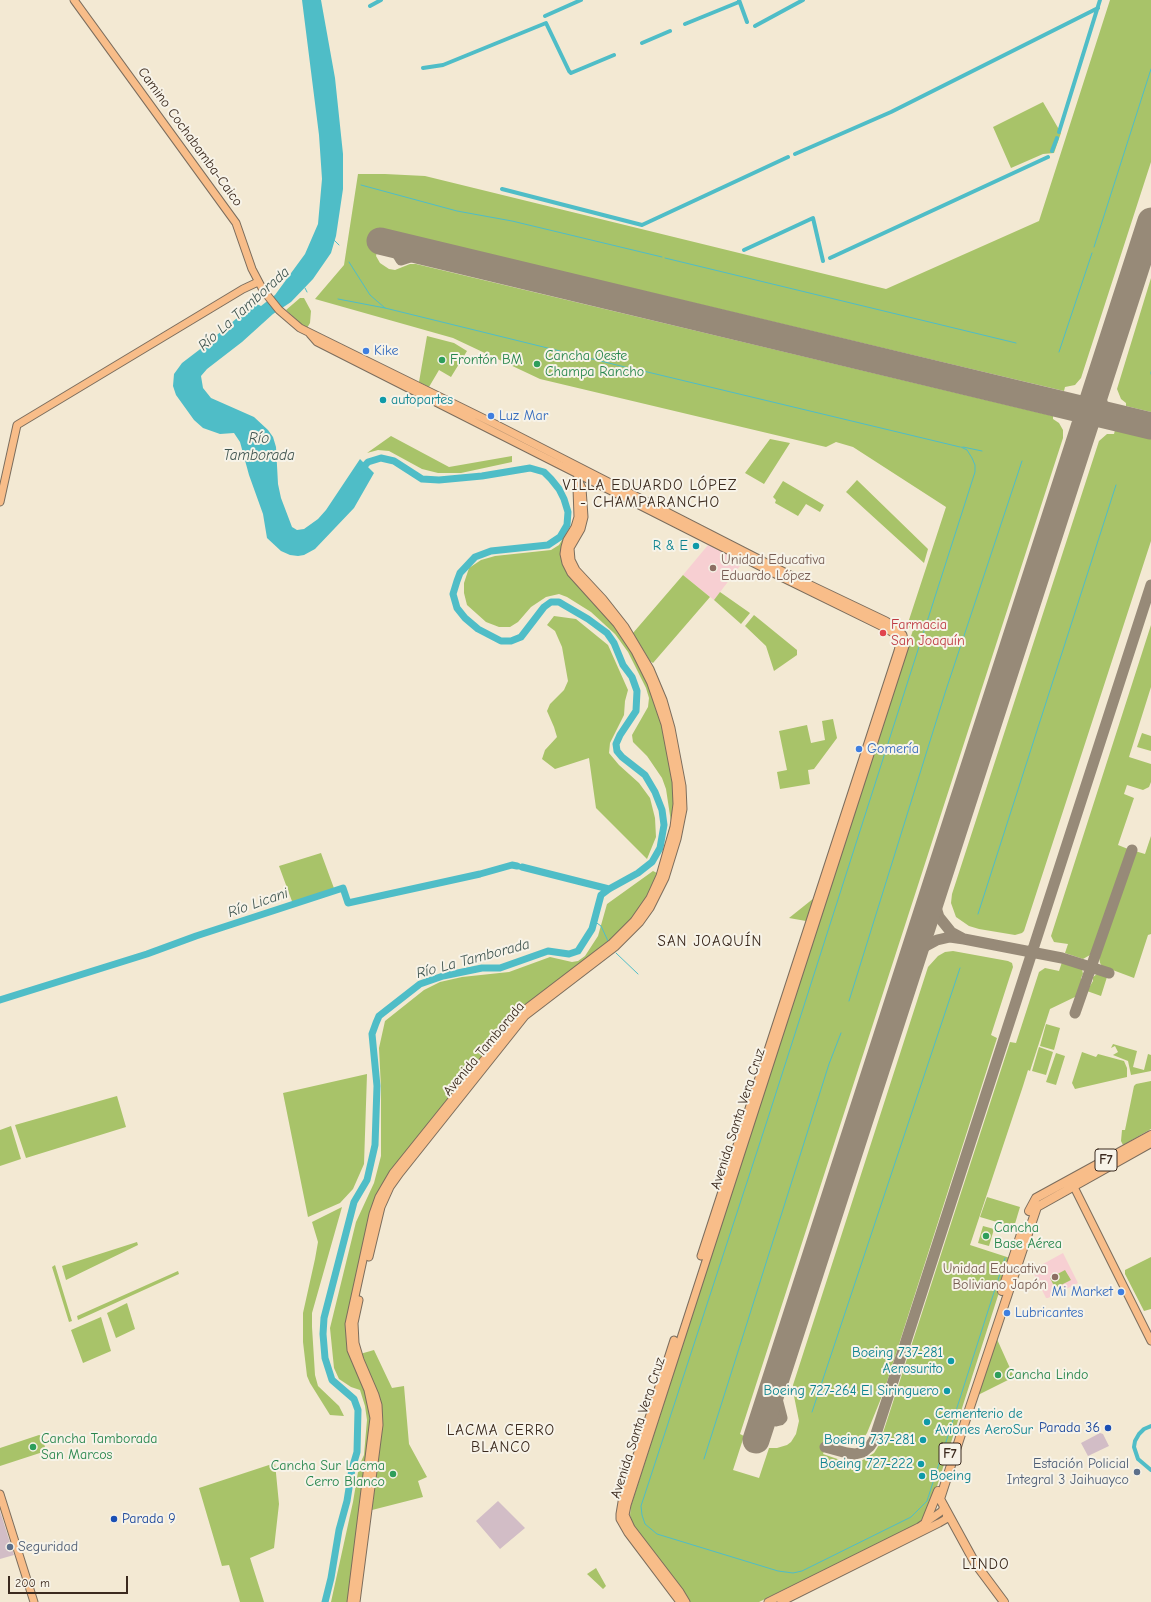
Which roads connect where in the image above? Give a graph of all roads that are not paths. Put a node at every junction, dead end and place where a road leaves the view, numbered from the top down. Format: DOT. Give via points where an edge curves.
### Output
graph roads {
  1 [pos="74,0"];
  2 [pos="258,282"];
  3 [pos="578,474"];
  4 [pos="592,481"];
  5 [pos="582,488"];
  6 [pos="0,502"];
  7 [pos="898,633"];
  8 [pos="1151,1135"];
  9 [pos="1151,1143"];
  10 [pos="1072,1182"];
  11 [pos="1118,1270"];
  12 [pos="1151,1332"];
  13 [pos="1151,1341"];
  14 [pos="0,1494"];
  15 [pos="938,1498"];
  16 [pos="945,1512"];
  17 [pos="926,1521"];
  18 [pos="34,1602"];
  19 [pos="351,1602"];
  20 [pos="356,1602"];
  21 [pos="680,1602"];
  22 [pos="686,1602"];
  23 [pos="768,1602"];
  24 [pos="781,1602"];
  25 [pos="997,1602"];
  26 [pos="1004,1602"];
  1 -- 2 [label="main road, Camino Cochabamba-Caico" via="232,218 240,232"];
  2 -- 3 [label="main road, Camino Cochabamba-Caico" via="279,310 308,333 320,336 369,365"];
  2 -- 6 [label="main road" via="17,425"];
  3 -- 4 [label="main road"];
  3 -- 5 [label="main road, Avenida Tamborada"];
  3 -- 7 [label="main road" via="886,621"];
  3 -- 19 [label="main road, Avenida Tamborada" via="578,517 565,547 566,563 571,573 617,624 635,651 651,683 670,750 677,793 675,821 660,876 650,898 634,921 612,943 523,1011 393,1173 379,1197 349,1324 351,1350 370,1395 374,1418"];
  4 -- 5 [label="main road"];
  4 -- 7 [label="main road"];
  5 -- 20 [label="main road, Avenida Tamborada" via="584,517 581,529 570,548 571,560 576,570 626,627 657,684 667,713 682,786 683,809 680,826 665,878 640,922 615,947 525,1016 400,1173 384,1198 378,1215 353,1333 379,1414"];
  7 -- 21 [label="main road, Avenida Santa Vera Cruz" via="899,646 620,1508 620,1519 625,1528"];
  7 -- 22 [label="main road, Avenida Santa Vera Cruz" via="903,635 905,646 627,1505 626,1515 631,1528"];
  8 -- 10 [label="highway, F7"];
  9 -- 10 [label="highway, F7"];
  10 -- 11 [label="main road"];
  10 -- 15 [label="highway, F7" via="1036,1198"];
  11 -- 12 [label="main road"];
  11 -- 13 [label="main road"];
  14 -- 18 [label="main road"];
  15 -- 16 [label="highway"];
  15 -- 17 [label="highway"];
  16 -- 17 [label="main road"];
  16 -- 24 [label="main road"];
  16 -- 25 [label="highway" via="973,1568"];
  16 -- 26 [label="highway" via="981,1573"];
  17 -- 23 [label="main road" via="912,1531"];
}
